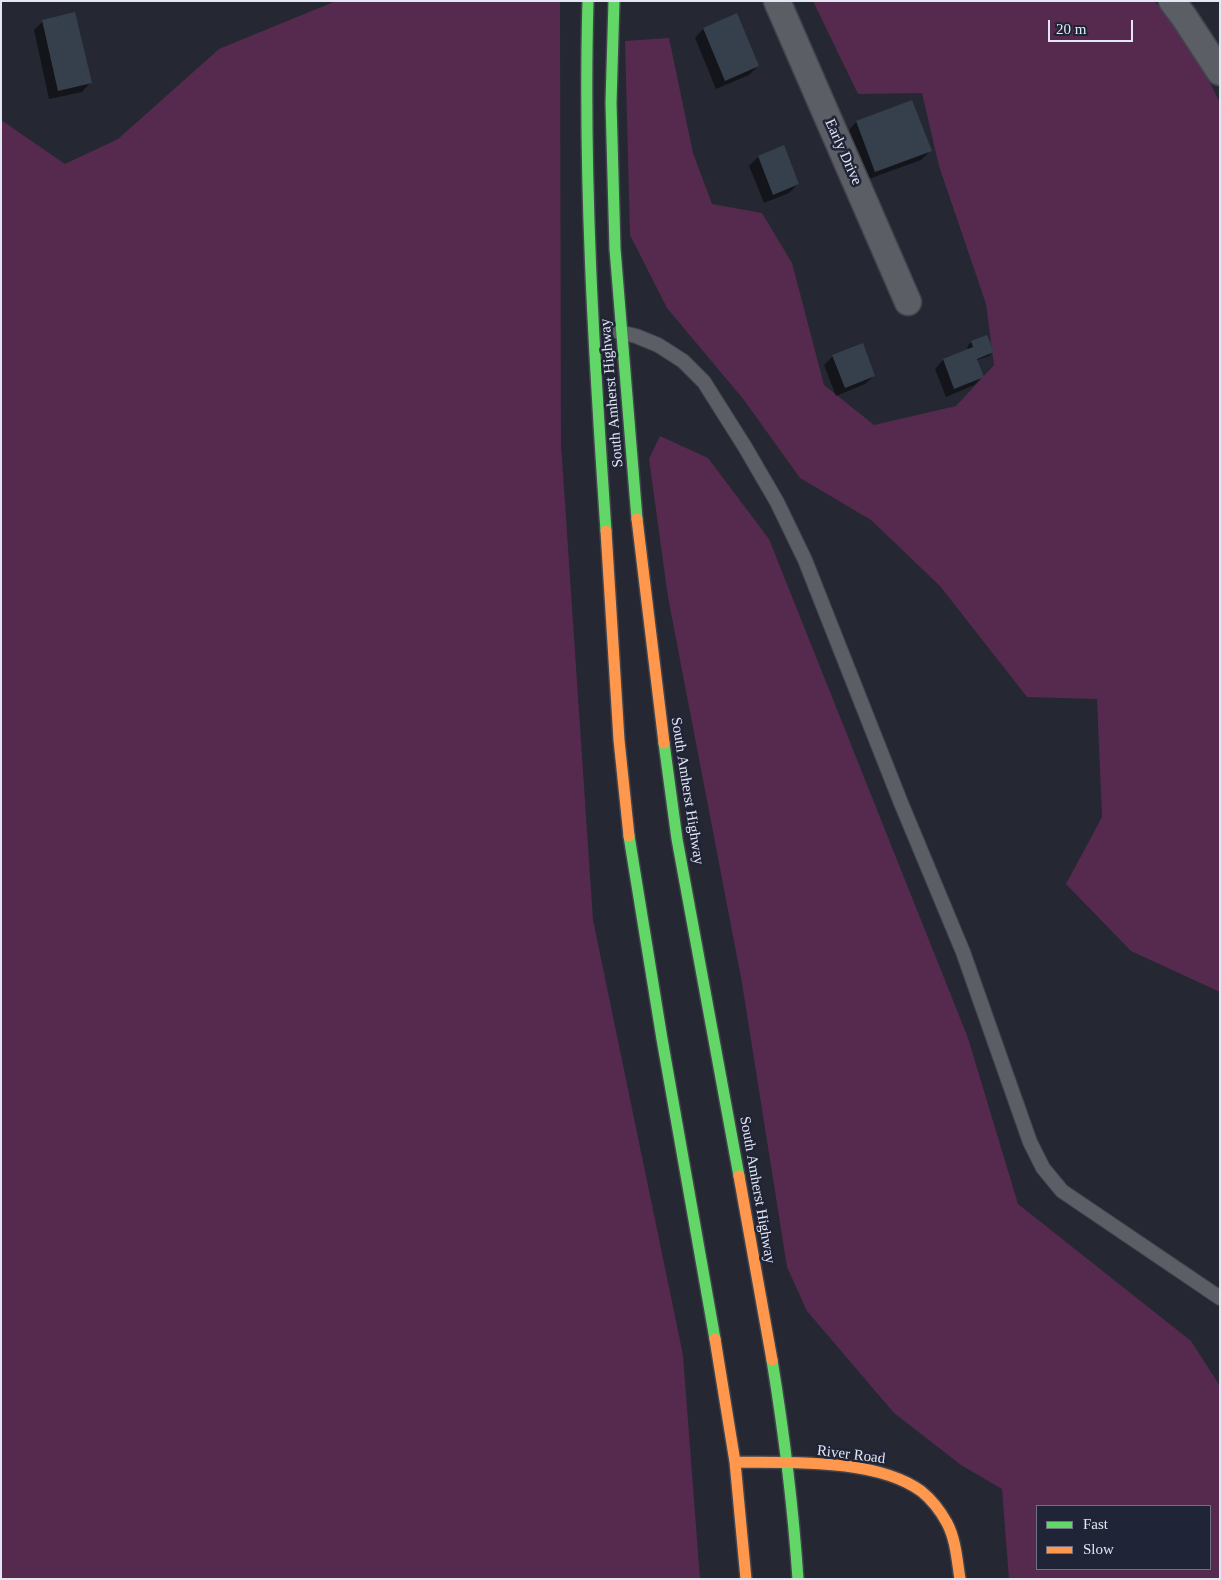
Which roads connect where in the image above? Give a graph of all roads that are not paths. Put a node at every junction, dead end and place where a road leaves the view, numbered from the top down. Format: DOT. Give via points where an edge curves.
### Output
graph roads {
  1 [pos="588,1"];
  2 [pos="614,1"];
  3 [pos="777,1"];
  4 [pos="1172,1"];
  5 [pos="1220,72"];
  6 [pos="908,302"];
  7 [pos="595,330"];
  8 [pos="622,333"];
  9 [pos="1220,1298"];
  10 [pos="735,1462"];
  11 [pos="788,1464"];
  12 [pos="746,1579"];
  13 [pos="798,1579"];
  14 [pos="960,1579"];
  1 -- 7 [label="main road, South Amherst Highway" via="588,201"];
  2 -- 8 [label="main road, South Amherst Highway" via="611,103 615,248"];
  3 -- 6 [label="street, Early Drive"];
  4 -- 5 [label="street"];
  7 -- 8 [label="lane"];
  7 -- 10 [label="main road, South Amherst Highway" via="619,740 632,860"];
  8 -- 9 [label="lane" via="658,344 683,360 704,382 777,502 805,560 962,952 1030,1142 1043,1168 1062,1191"];
  8 -- 11 [label="main road, South Amherst Highway" via="638,529 677,839 764,1313"];
  10 -- 11 [label="main road, River Road"];
  10 -- 12 [label="main road, South Amherst Highway"];
  11 -- 13 [label="main road, South Amherst Highway"];
  11 -- 14 [label="main road, River Road" via="881,1472 921,1490 948,1525"];
}
